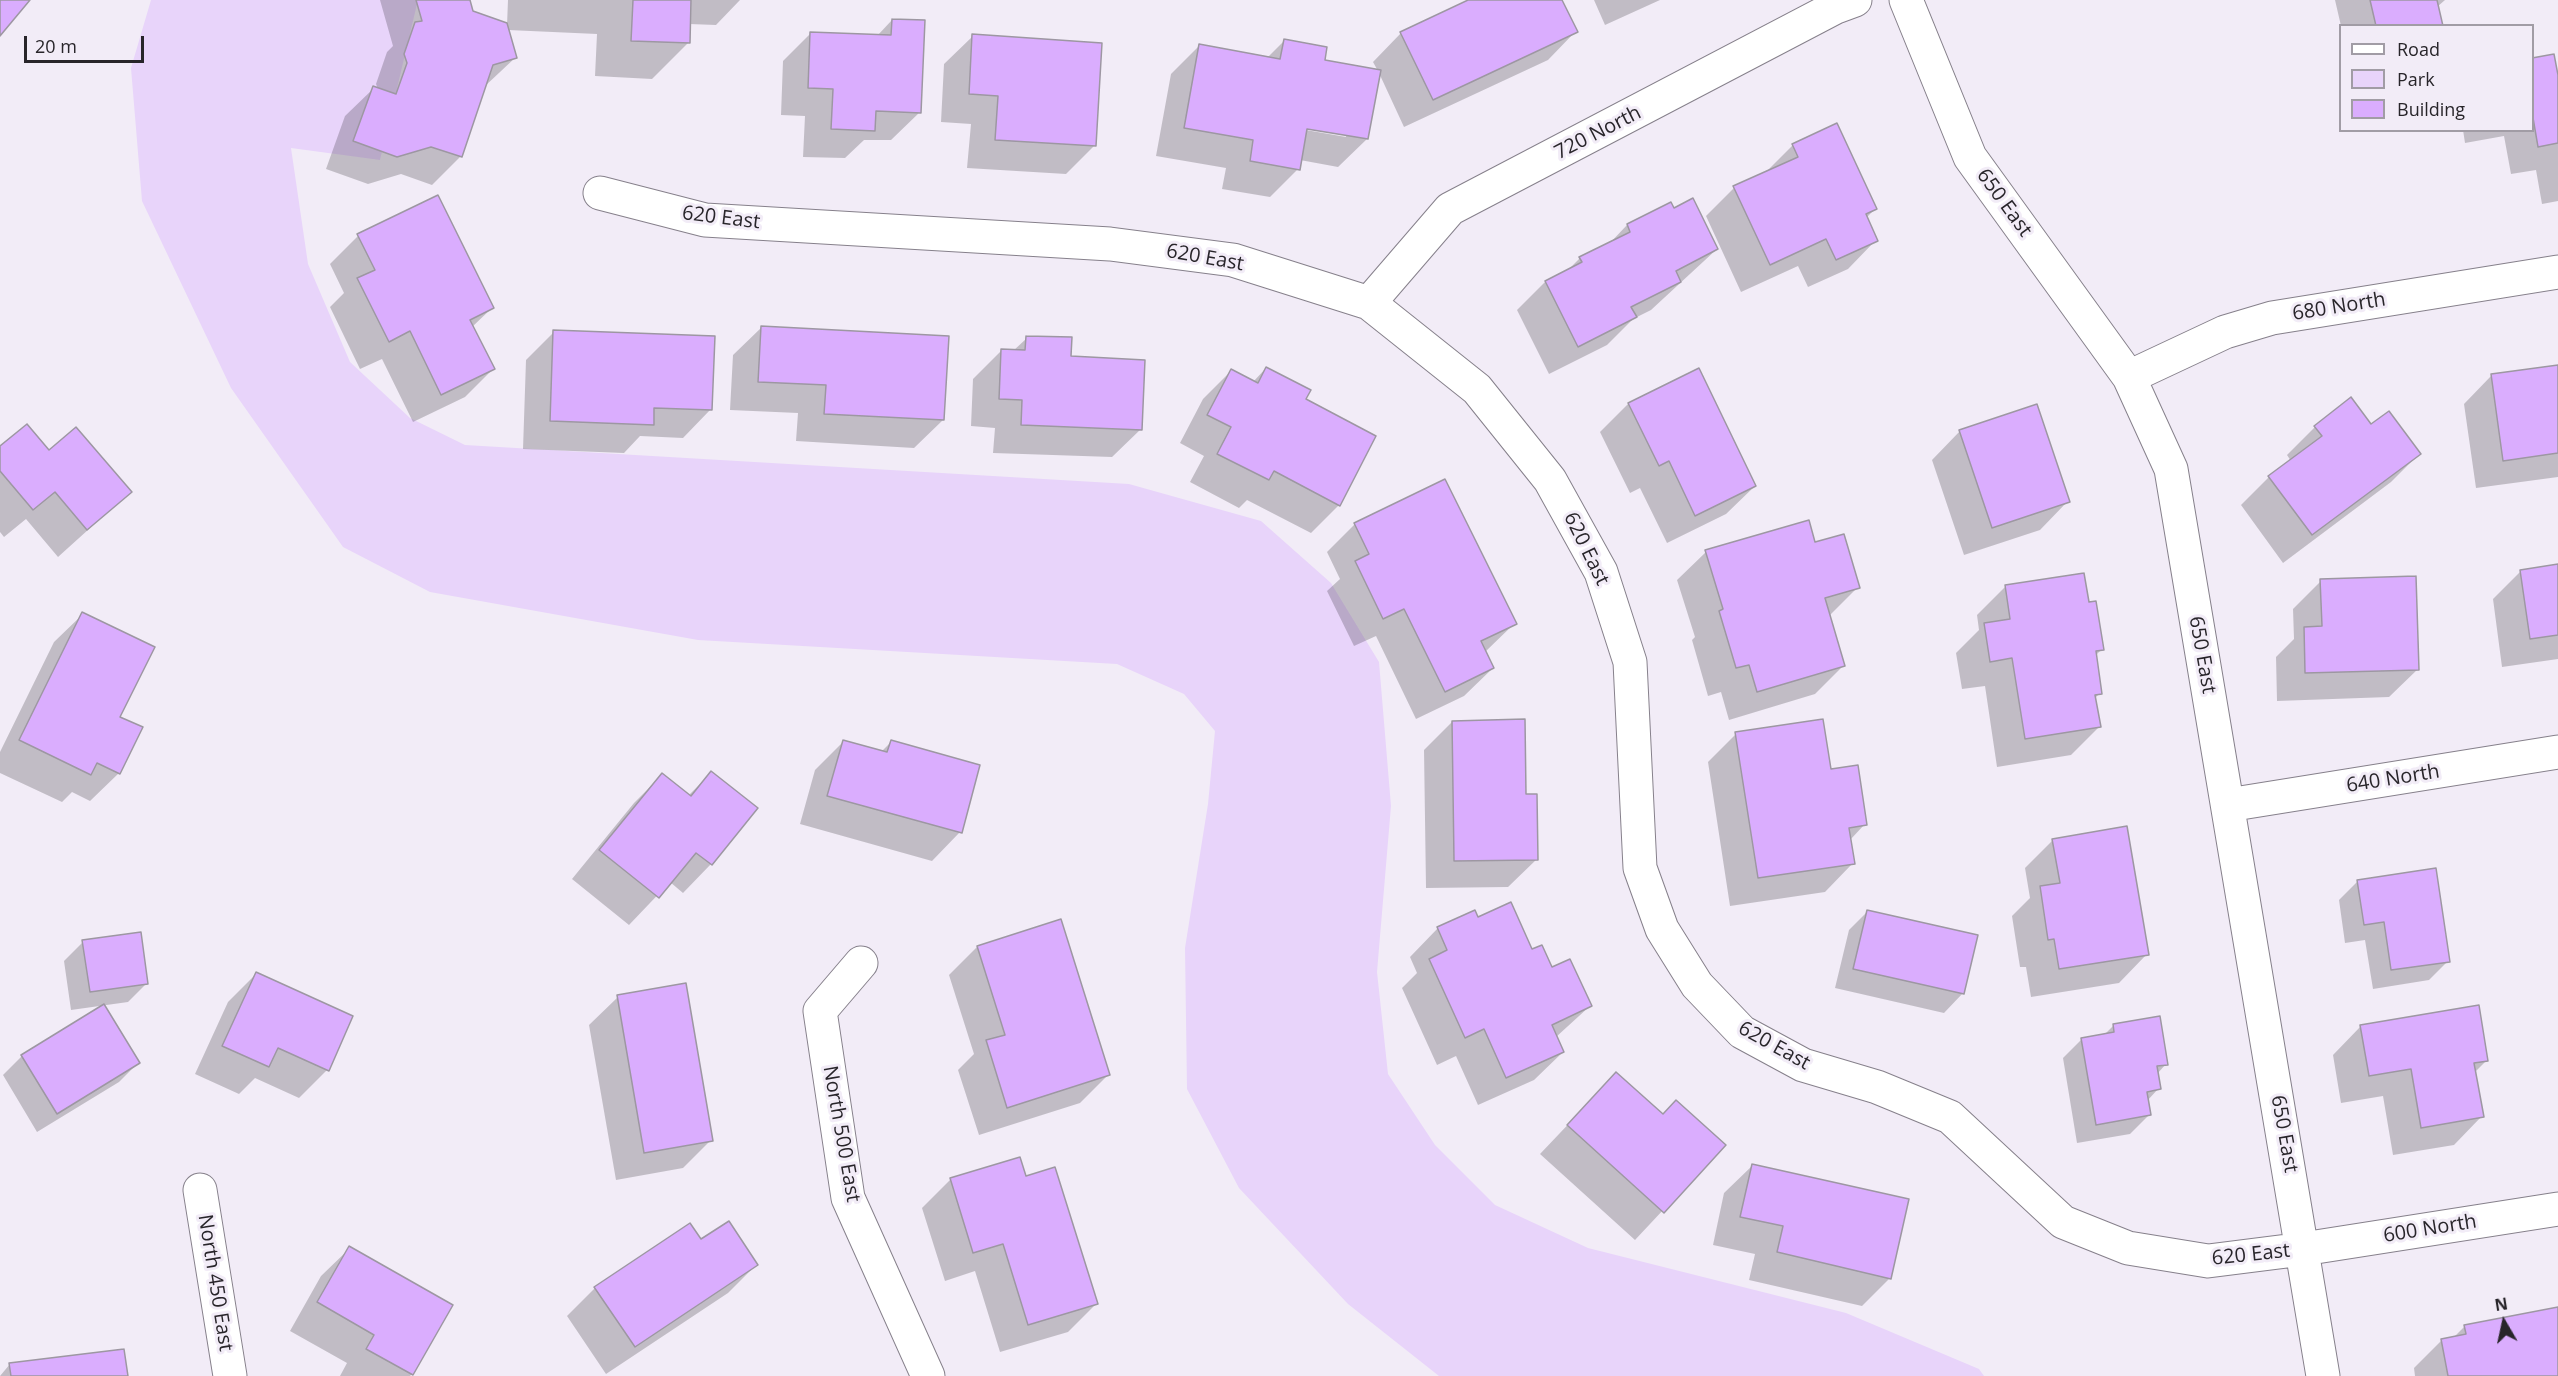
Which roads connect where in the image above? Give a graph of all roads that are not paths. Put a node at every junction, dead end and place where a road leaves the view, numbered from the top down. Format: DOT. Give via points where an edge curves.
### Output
graph roads {
  1 [pos="1855,0"];
  2 [pos="1906,0"];
  3 [pos="600,193"];
  4 [pos="2558,272"];
  5 [pos="1369,303"];
  6 [pos="2129,377"];
  7 [pos="2558,752"];
  8 [pos="2228,805"];
  9 [pos="861,963"];
  10 [pos="200,1190"];
  11 [pos="2558,1209"];
  12 [pos="2303,1249"];
  13 [pos="230,1376"];
  14 [pos="928,1376"];
  15 [pos="2323,1376"];
  1 -- 5 [label="street, 720 North" via="1450,209"];
  2 -- 6 [label="street, 650 East" via="1970,157"];
  3 -- 5 [label="street, 620 East" via="705,220 1110,244 1233,260"];
  4 -- 6 [label="street, 680 North" via="2272,318 2226,332"];
  5 -- 12 [label="street, 620 East" via="1477,389 1550,480 1602,572 1630,662 1640,868 1662,929 1697,985 1742,1032 1803,1065 1877,1087 1950,1118 2063,1222 2128,1248 2208,1261"];
  6 -- 8 [label="street, 650 East" via="2171,469"];
  7 -- 8 [label="street, 640 North"];
  8 -- 12 [label="street, 650 East"];
  9 -- 14 [label="street, North 500 East" via="820,1011 848,1198"];
  10 -- 13 [label="street, North 450 East"];
  11 -- 12 [label="street, 600 North"];
  12 -- 15 [label="street, 650 East"];
}
